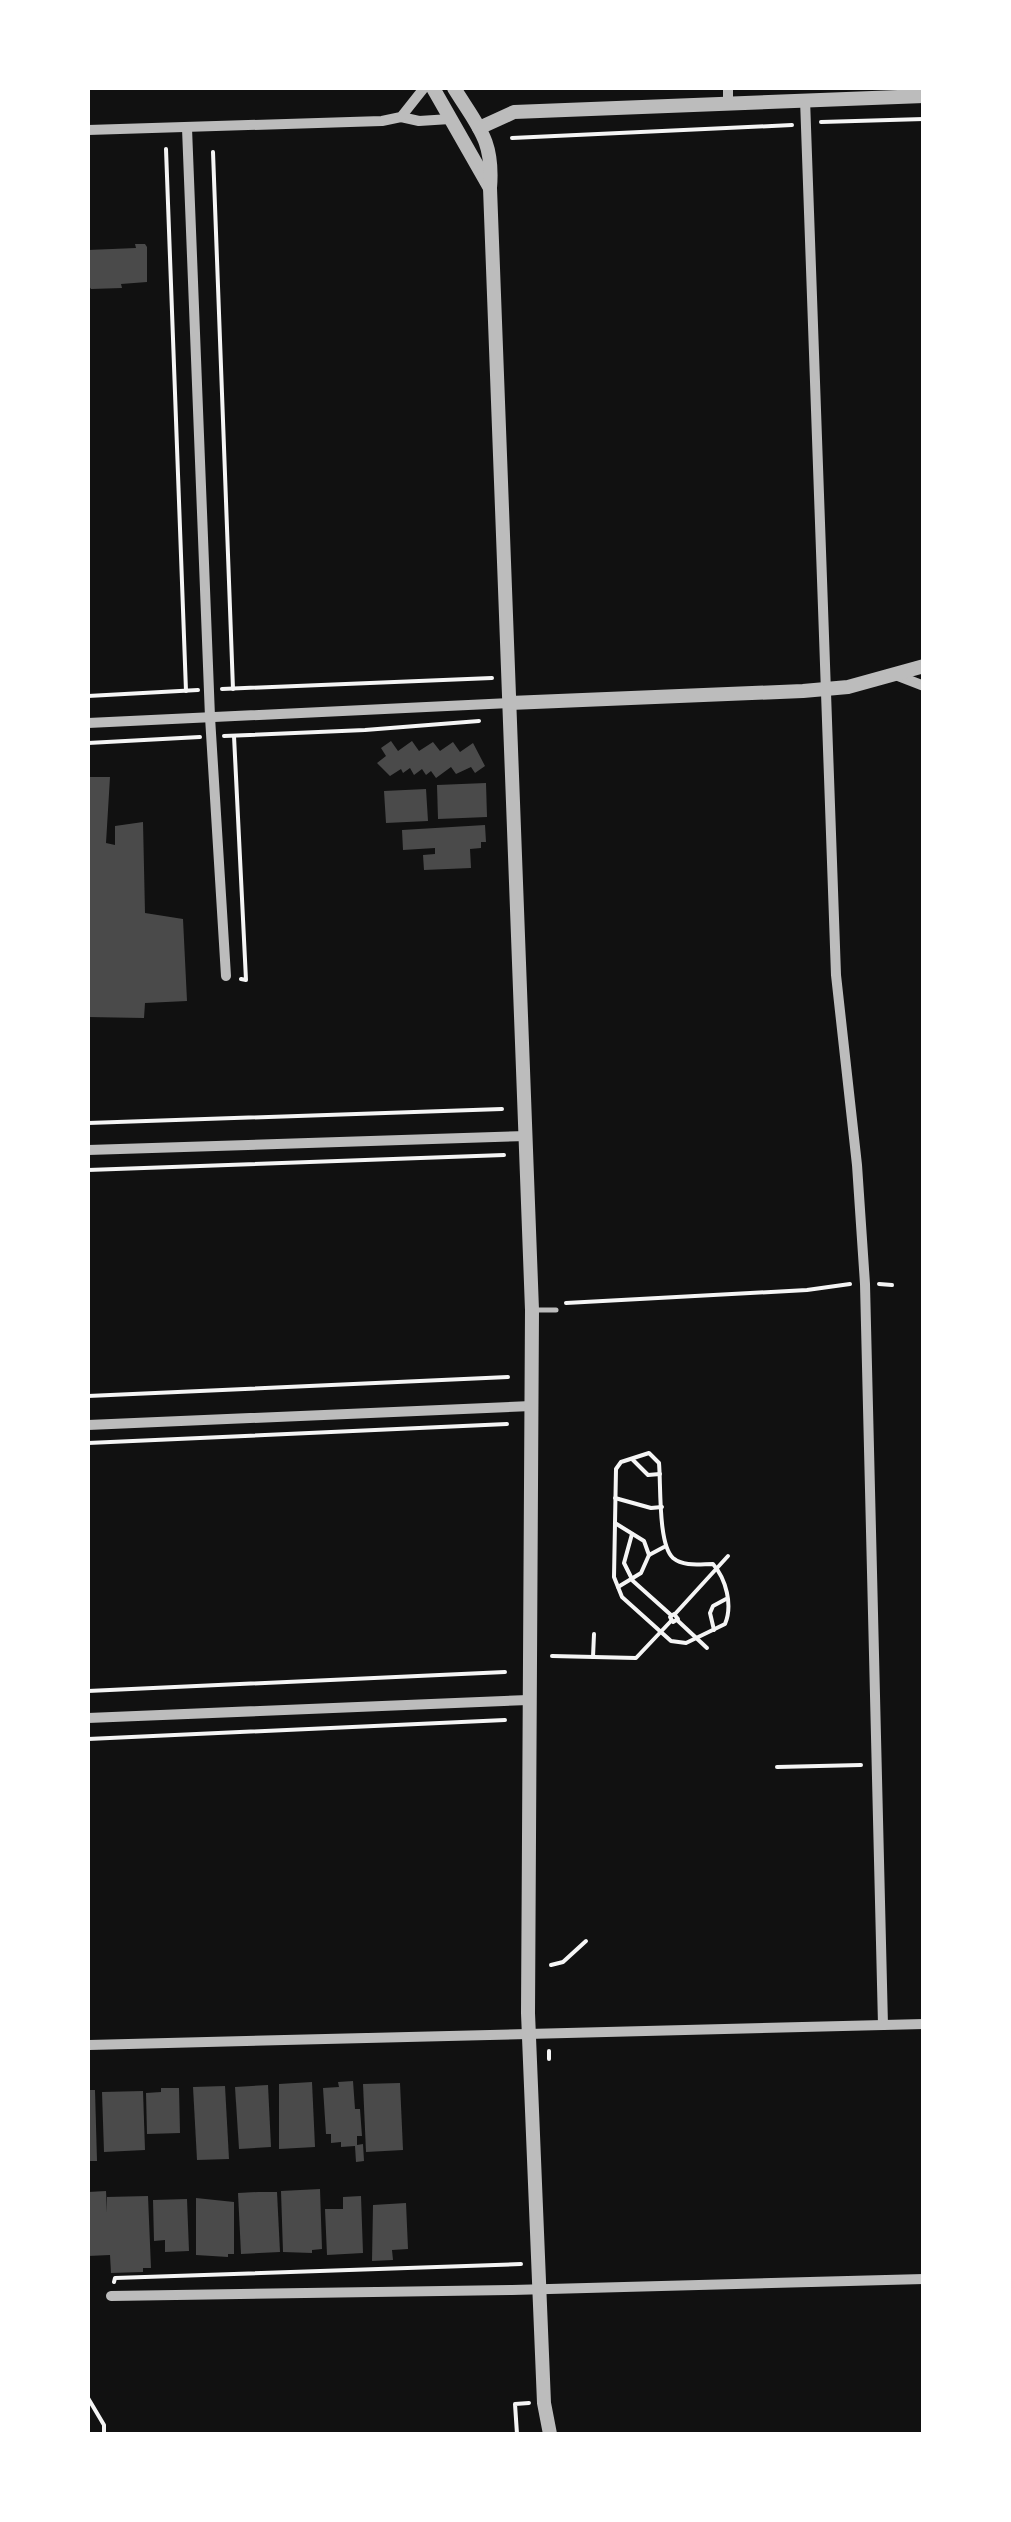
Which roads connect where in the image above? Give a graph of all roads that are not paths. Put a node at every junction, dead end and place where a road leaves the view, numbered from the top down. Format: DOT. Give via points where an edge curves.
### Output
graph roads {
  1 [pos="424,88"];
  2 [pos="433,88"];
  3 [pos="454,88"];
  4 [pos="728,94"];
  5 [pos="924,96"];
  6 [pos="805,99"];
  7 [pos="508,113"];
  8 [pos="401,116"];
  9 [pos="450,120"];
  10 [pos="187,128"];
  11 [pos="479,128"];
  12 [pos="88,130"];
  13 [pos="488,143"];
  14 [pos="490,188"];
  15 [pos="924,666"];
  16 [pos="893,674"];
  17 [pos="924,686"];
  18 [pos="827,689"];
  19 [pos="510,704"];
  20 [pos="210,717"];
  21 [pos="88,723"];
  22 [pos="226,976"];
  23 [pos="527,1136"];
  24 [pos="88,1150"];
  25 [pos="556,1307"];
  26 [pos="532,1310"];
  27 [pos="531,1406"];
  28 [pos="88,1425"];
  29 [pos="528,1700"];
  30 [pos="88,1718"];
  31 [pos="924,2024"];
  32 [pos="883,2025"];
  33 [pos="529,2034"];
  34 [pos="89,2045"];
  35 [pos="924,2279"];
  36 [pos="540,2289"];
  37 [pos="111,2296"];
  38 [pos="550,2434"];
  1 -- 8 [label="street"];
  2 -- 9 [label="street"];
  3 -- 11 [label="street"];
  4 -- 6 [label="street"];
  4 -- 7 [label="street"];
  5 -- 6 [label="street"];
  6 -- 18 [label="street"];
  7 -- 11 [label="street"];
  7 -- 13 [label="street"];
  8 -- 9 [label="street"];
  8 -- 10 [label="street"];
  9 -- 14 [label="street"];
  10 -- 12 [label="street"];
  10 -- 20 [label="street"];
  11 -- 13 [label="street"];
  13 -- 14 [label="street"];
  14 -- 19 [label="street"];
  15 -- 16 [label="street"];
  16 -- 17 [label="street"];
  16 -- 18 [label="street"];
  18 -- 19 [label="street"];
  18 -- 32 [label="street" via="836,975 864,1265"];
  19 -- 20 [label="street"];
  19 -- 23 [label="street"];
  20 -- 21 [label="street"];
  20 -- 22 [label="street"];
  23 -- 24 [label="street"];
  23 -- 26 [label="street"];
  25 -- 26 [label="lane"];
  26 -- 27 [label="street"];
  27 -- 28 [label="street"];
  27 -- 29 [label="street"];
  29 -- 30 [label="street"];
  29 -- 33 [label="street"];
  31 -- 32 [label="street"];
  32 -- 33 [label="street"];
  33 -- 34 [label="street"];
  33 -- 36 [label="street"];
  35 -- 36 [label="street"];
  36 -- 37 [label="street"];
  36 -- 38 [label="street"];
}
